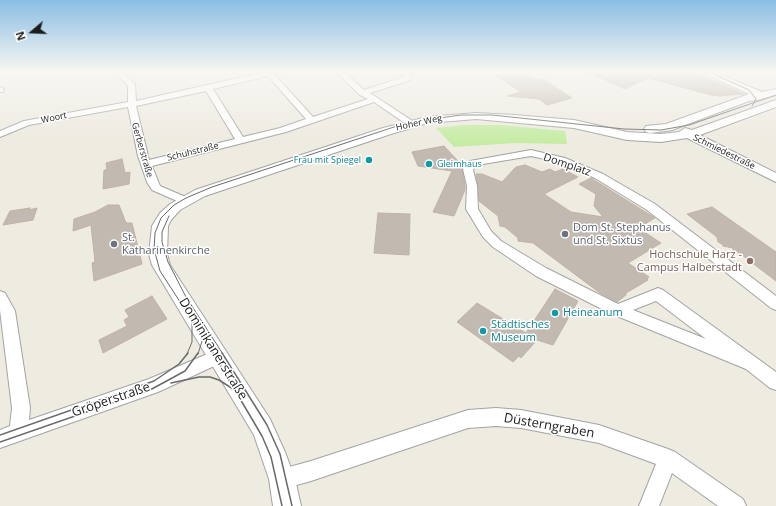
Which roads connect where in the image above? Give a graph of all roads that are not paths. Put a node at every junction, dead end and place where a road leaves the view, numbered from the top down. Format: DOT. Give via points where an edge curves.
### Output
graph roads {
  1 [pos="132,96"];
  2 [pos="172,96"];
  3 [pos="213,96"];
  4 [pos="291,96"];
  5 [pos="368,96"];
  6 [pos="757,96"];
  7 [pos="761,96"];
  8 [pos="375,99"];
  9 [pos="776,102"];
  10 [pos="132,104"];
  11 [pos="312,121"];
  12 [pos="412,124"];
  13 [pos="574,124"];
  14 [pos="672,125"];
  15 [pos="0,134"];
  16 [pos="689,134"];
  17 [pos="241,141"];
  18 [pos="146,164"];
  19 [pos="776,178"];
  20 [pos="184,200"];
  21 [pos="165,217"];
  22 [pos="0,298"];
  23 [pos="776,304"];
  24 [pos="617,310"];
  25 [pos="219,356"];
  26 [pos="749,362"];
  27 [pos="776,382"];
  28 [pos="19,431"];
  29 [pos="0,439"];
  30 [pos="668,459"];
  31 [pos="282,479"];
  32 [pos="287,506"];
  33 [pos="649,506"];
  34 [pos="736,506"];
  1 -- 10 [label="street, Gerberstraße"];
  2 -- 10 [label="street"];
  3 -- 17 [label="street"];
  4 -- 11 [label="street"];
  5 -- 8 [label="street"];
  6 -- 14 [label="street"];
  7 -- 9 [label="street"];
  8 -- 11 [label="street, Schuhstraße"];
  8 -- 12 [label="street"];
  9 -- 16 [label="street, Hoher Weg"];
  10 -- 15 [label="street, Woort" via="27,123"];
  10 -- 18 [label="street, Gerberstraße" via="132,115"];
  11 -- 17 [label="street, Schuhstraße"];
  12 -- 13 [label="street, Hoher Weg" via="438,118 476,116"];
  12 -- 20 [label="street, Hoher Weg"];
  13 -- 14 [label="street" via="644,129"];
  13 -- 16 [label="street, Hoher Weg" via="640,138"];
  14 -- 16 [label="street, Schmiedestraße"];
  16 -- 19 [label="street, Schmiedestraße"];
  17 -- 18 [label="street, Schuhstraße"];
  18 -- 20 [label="street, Gerberstraße" via="155,187"];
  20 -- 21 [label="street, Hoher Weg"];
  21 -- 25 [label="street, Dominikanerstraße" via="160,226 158,240 161,265"];
  22 -- 28 [label="street" via="8,311 21,408"];
  23 -- 24 [label="street, Domplatz" via="644,203 599,176 561,160 531,153 474,163 468,169 472,186 472,209 486,234 541,272"];
  24 -- 26 [label="street, Domplatz"];
  24 -- 26 [label="street, Domplatz" via="658,294"];
  25 -- 28 [label="street, Gröperstraße" via="152,386"];
  25 -- 31 [label="street, Dominikanerstraße" via="262,427 274,452"];
  26 -- 27 [label="street, Domplatz"];
  28 -- 29 [label="street, Gröperstraße"];
  30 -- 31 [label="street, Düsterngraben" via="599,434 521,419 496,417 468,419"];
  30 -- 33 [label="street"];
  30 -- 34 [label="street, Düsterngraben"];
  31 -- 32 [label="street, Dominikanerstraße"];
}
